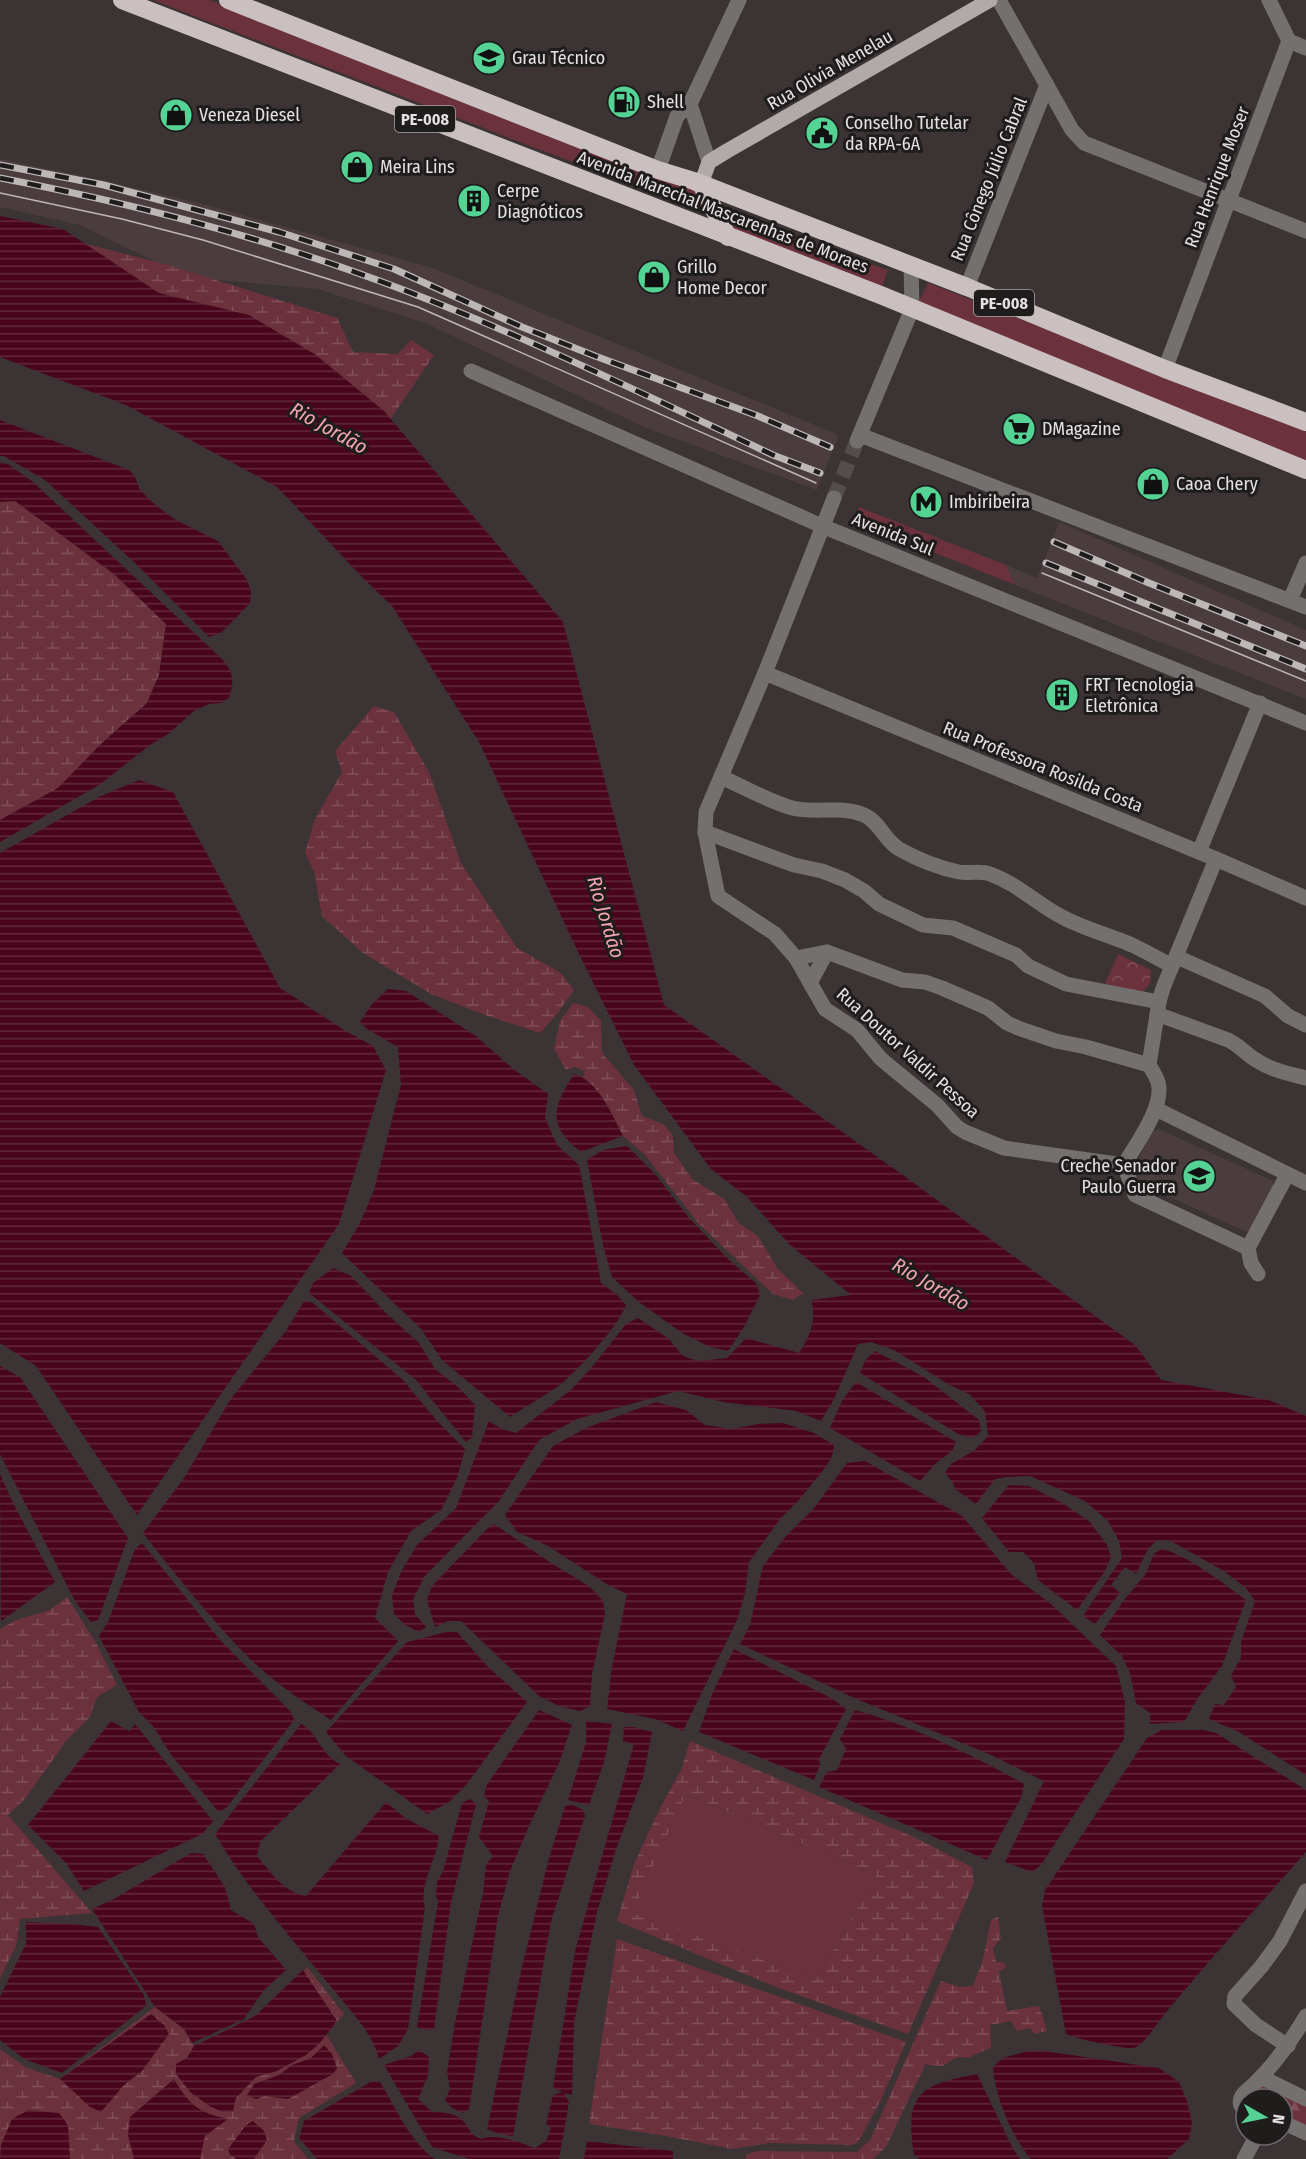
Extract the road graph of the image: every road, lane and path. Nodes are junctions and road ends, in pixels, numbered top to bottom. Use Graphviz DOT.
graph roads {
  1 [pos="122,0"];
  2 [pos="739,0"];
  3 [pos="990,0"];
  4 [pos="999,0"];
  5 [pos="1269,0"];
  6 [pos="237,2"];
  7 [pos="1289,41"];
  8 [pos="1306,48"];
  9 [pos="1047,86"];
  10 [pos="690,104"];
  11 [pos="710,162"];
  12 [pos="658,170"];
  13 [pos="702,184"];
  14 [pos="1230,199"];
  15 [pos="1306,231"];
  16 [pos="728,237"];
  17 [pos="911,266"];
  18 [pos="967,287"];
  19 [pos="912,309"];
  20 [pos="1165,369"];
  21 [pos="471,371"];
  22 [pos="1306,422"];
  23 [pos="1306,470"];
  24 [pos="834,498"];
  25 [pos="822,526"];
  26 [pos="1306,564"];
  27 [pos="1290,600"];
  28 [pos="1306,607"];
  29 [pos="765,673"];
  30 [pos="1260,703"];
  31 [pos="1306,723"];
  32 [pos="721,777"];
  33 [pos="705,832"];
  34 [pos="1198,852"];
  35 [pos="1216,859"];
  36 [pos="1306,898"];
  37 [pos="827,952"];
  38 [pos="795,958"];
  39 [pos="1175,961"];
  40 [pos="810,983"];
  41 [pos="1158,1008"];
  42 [pos="1306,1025"];
  43 [pos="1149,1065"];
  44 [pos="1306,1078"];
  45 [pos="1156,1109"];
  46 [pos="1124,1164"];
  47 [pos="1287,1175"];
  48 [pos="1306,1183"];
  49 [pos="1248,1248"];
  50 [pos="1258,1274"];
  51 [pos="1306,1891"];
  52 [pos="1304,2024"];
  53 [pos="1288,2046"];
  54 [pos="1261,2078"];
  55 [pos="1251,2087"];
  56 [pos="1306,2099"];
  1 -- 16 [label="highway, Avenida Marechal Mascarenhas de Moraes / PE-008"];
  2 -- 10 [label="street"];
  3 -- 11 [label="main road, Rua Olivia Menelau"];
  4 -- 9 [label="street"];
  5 -- 7 [label="street"];
  6 -- 12 [label="highway, Avenida Marechal Mascarenhas de Moraes / PE-008"];
  7 -- 8 [label="street"];
  7 -- 14 [label="street, Rua Henrique Moser"];
  9 -- 14 [label="street"];
  9 -- 18 [label="street, Rua Cônego Júlio Cabral"];
  10 -- 11 [label="street"];
  10 -- 12 [label="street"];
  11 -- 13 [label="main road"];
  12 -- 13 [label="highway, Avenida Marechal Mascarenhas de Moraes / PE-008"];
  13 -- 16 [label="highway"];
  13 -- 17 [label="highway, Avenida Marechal Mascarenhas de Moraes / PE-008"];
  14 -- 15 [label="street"];
  14 -- 20 [label="street, Rua Henrique Moser"];
  16 -- 19 [label="highway, Avenida Marechal Mascarenhas de Moraes / PE-008"];
  17 -- 18 [label="highway, Avenida Marechal Mascarenhas de Moraes / PE-008"];
  17 -- 19 [label="street"];
  18 -- 20 [label="highway, Avenida Marechal Mascarenhas de Moraes / PE-008"];
  19 -- 23 [label="highway, Avenida Marechal Mascarenhas de Moraes / PE-008"];
  19 -- 27 [label="street"];
  20 -- 22 [label="highway, Avenida Marechal Mascarenhas de Moraes / PE-008"];
  21 -- 25 [label="street, Avenida Sul"];
  24 -- 25 [label="street, Rua Doutor Valdir Pessoa"];
  25 -- 29 [label="street, Rua Doutor Valdir Pessoa"];
  25 -- 30 [label="street, Avenida Sul"];
  26 -- 27 [label="street"];
  27 -- 28 [label="street"];
  29 -- 32 [label="street, Rua Doutor Valdir Pessoa"];
  29 -- 34 [label="street, Rua Professora Rosilda Costa"];
  30 -- 31 [label="street, Avenida Sul"];
  30 -- 34 [label="street"];
  32 -- 33 [label="street, Rua Doutor Valdir Pessoa"];
  32 -- 39 [label="street"];
  33 -- 38 [label="street, Rua Doutor Valdir Pessoa"];
  33 -- 41 [label="street"];
  34 -- 35 [label="street, Rua Professora Rosilda Costa"];
  35 -- 36 [label="street, Rua Professora Rosilda Costa"];
  35 -- 39 [label="street"];
  37 -- 38 [label="street"];
  37 -- 40 [label="street, Rua Doutor Valdir Pessoa"];
  37 -- 43 [label="street"];
  38 -- 40 [label="street, Rua Doutor Valdir Pessoa"];
  39 -- 41 [label="street"];
  39 -- 42 [label="street"];
  40 -- 46 [label="street, Rua Doutor Valdir Pessoa"];
  41 -- 43 [label="street"];
  41 -- 44 [label="street"];
  43 -- 45 [label="street"];
  45 -- 46 [label="street"];
  45 -- 47 [label="street"];
  46 -- 49 [label="street"];
  47 -- 48 [label="street"];
  47 -- 49 [label="street"];
  49 -- 50 [label="street"];
  51 -- 53 [label="street"];
  52 -- 53 [label="street"];
  53 -- 54 [label="street"];
  54 -- 55 [label="street"];
  54 -- 56 [label="street"];
}
